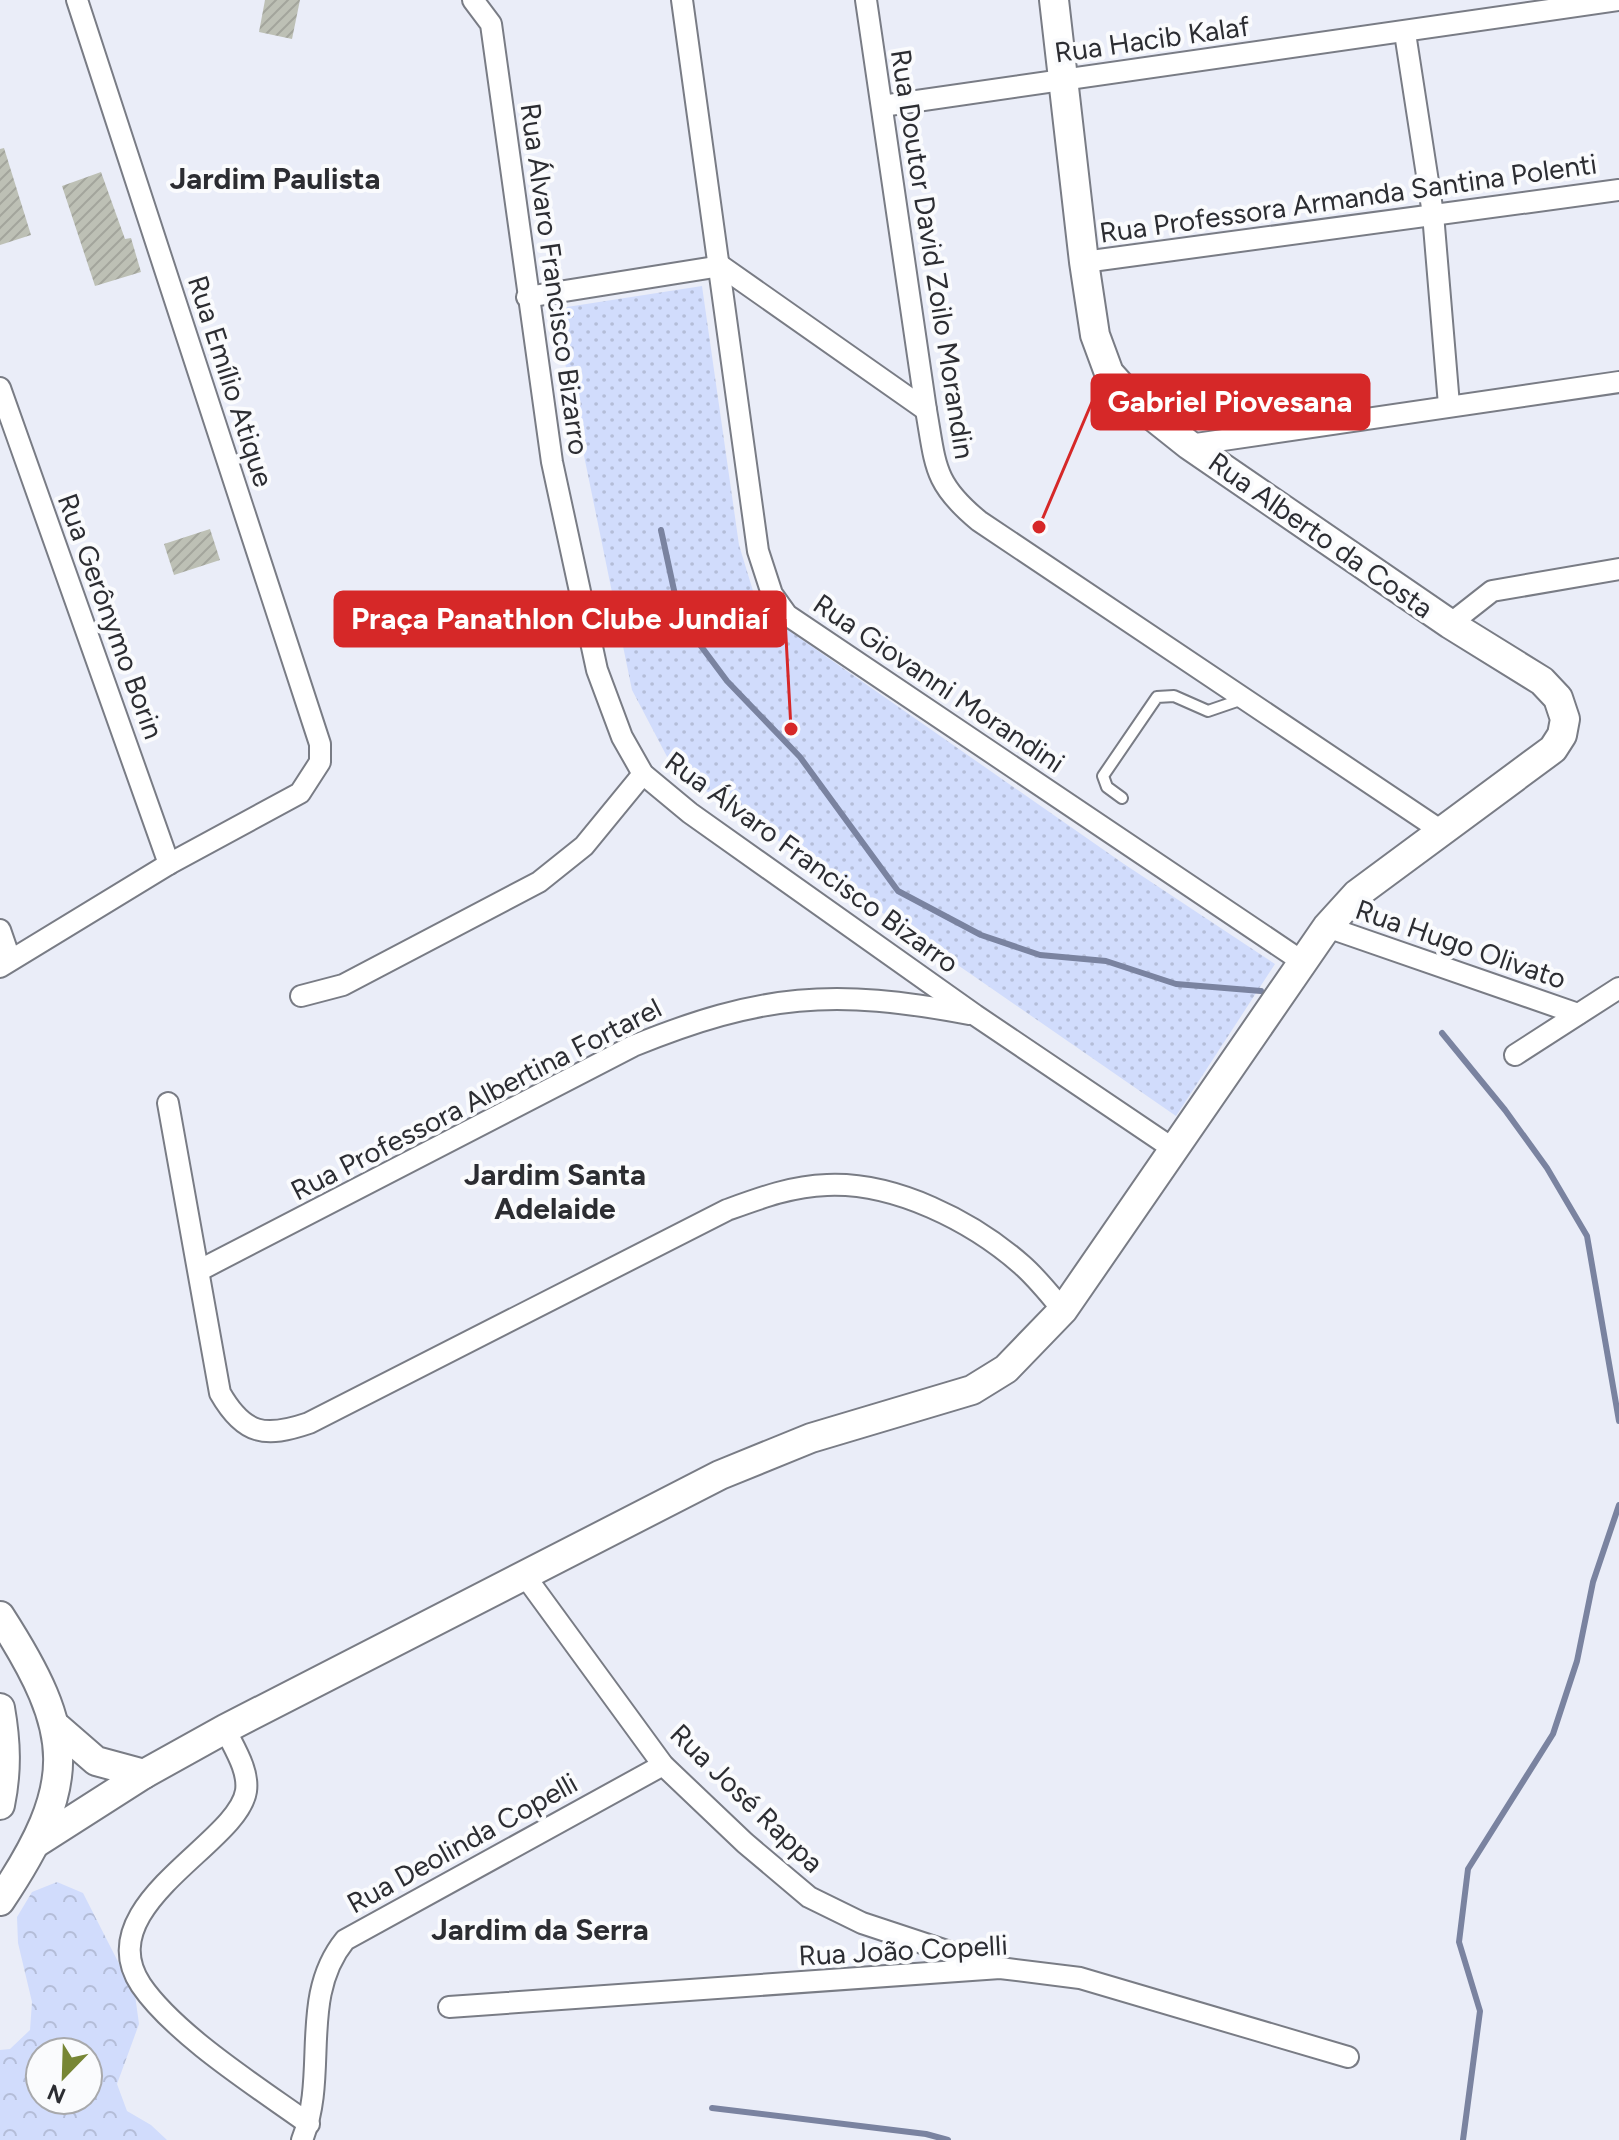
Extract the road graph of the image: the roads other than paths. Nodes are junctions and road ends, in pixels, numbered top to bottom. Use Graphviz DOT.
graph roads {
  1 [pos="77,0"];
  2 [pos="473,0"];
  3 [pos="682,0"];
  4 [pos="866,0"];
  5 [pos="1054,0"];
  6 [pos="1619,0"];
  7 [pos="1405,33"];
  8 [pos="1065,79"];
  9 [pos="882,106"];
  10 [pos="1619,190"];
  11 [pos="1433,214"];
  12 [pos="1084,262"];
  13 [pos="721,266"];
  14 [pos="527,297"];
  15 [pos="1619,382"];
  16 [pos="0,388"];
  17 [pos="1449,405"];
  18 [pos="926,410"];
  19 [pos="1189,445"];
  20 [pos="1619,569"];
  21 [pos="1450,624"];
  22 [pos="1245,699"];
  23 [pos="643,774"];
  24 [pos="1122,798"];
  25 [pos="1440,830"];
  26 [pos="169,864"];
  27 [pos="1327,927"];
  28 [pos="0,930"];
  29 [pos="1300,960"];
  30 [pos="5,963"];
  31 [pos="1619,988"];
  32 [pos="301,996"];
  33 [pos="1578,1014"];
  34 [pos="975,1015"];
  35 [pos="1515,1055"];
  36 [pos="168,1103"];
  37 [pos="1172,1148"];
  38 [pos="200,1270"];
  39 [pos="1063,1310"];
  40 [pos="525,1576"];
  41 [pos="0,1616"];
  42 [pos="0,1708"];
  43 [pos="58,1728"];
  44 [pos="225,1729"];
  45 [pos="663,1765"];
  46 [pos="144,1774"];
  47 [pos="0,1805"];
  48 [pos="36,1843"];
  49 [pos="0,1901"];
  50 [pos="1000,1968"];
  51 [pos="449,2007"];
  52 [pos="1348,2057"];
  53 [pos="306,2132"];
  1 -- 26 [label="street, Rua Emílio Atique"];
  2 -- 14 [label="street, Rua Álvaro Francisco Bizarro"];
  3 -- 13 [label="street, Rua Giovanni Morandini"];
  4 -- 9 [label="street, Rua Doutor David Zoilo Morandin"];
  5 -- 8 [label="street, Rua Alberto da Costa"];
  6 -- 7 [label="street, Rua Hacib Kalaf"];
  7 -- 8 [label="street, Rua Hacib Kalaf"];
  7 -- 11 [label="street"];
  8 -- 9 [label="street, Rua Hacib Kalaf"];
  8 -- 12 [label="street, Rua Alberto da Costa"];
  9 -- 18 [label="street, Rua Doutor David Zoilo Morandin"];
  10 -- 11 [label="street, Rua Professora Armanda Santina Polenti"];
  11 -- 12 [label="street, Rua Professora Armanda Santina Polenti"];
  11 -- 17 [label="street"];
  12 -- 19 [label="street, Rua Alberto da Costa"];
  13 -- 14 [label="street"];
  13 -- 18 [label="street"];
  13 -- 29 [label="street, Rua Giovanni Morandini"];
  14 -- 23 [label="street, Rua Álvaro Francisco Bizarro"];
  15 -- 17 [label="street"];
  16 -- 26 [label="street, Rua Gerônymo Borin"];
  17 -- 19 [label="street"];
  18 -- 22 [label="street, Rua Doutor David Zoilo Morandin"];
  19 -- 21 [label="street, Rua Alberto da Costa"];
  20 -- 21 [label="street"];
  21 -- 25 [label="street, Rua Alberto da Costa"];
  22 -- 24 [label="lane"];
  22 -- 25 [label="street, Rua Doutor David Zoilo Morandin"];
  23 -- 32 [label="street"];
  23 -- 34 [label="street, Rua Álvaro Francisco Bizarro"];
  25 -- 27 [label="street"];
  26 -- 30 [label="street"];
  27 -- 29 [label="street"];
  27 -- 33 [label="street, Rua Hugo Olivato"];
  28 -- 30 [label="street"];
  29 -- 37 [label="street"];
  31 -- 33 [label="street"];
  33 -- 35 [label="street"];
  34 -- 37 [label="street, Rua Álvaro Francisco Bizarro"];
  34 -- 38 [label="street, Rua Professora Albertina Fortarel"];
  36 -- 38 [label="street"];
  37 -- 39 [label="street"];
  38 -- 39 [label="street"];
  39 -- 40 [label="street"];
  40 -- 44 [label="street"];
  40 -- 45 [label="street, Rua José Rappa"];
  41 -- 43 [label="street"];
  42 -- 47 [label="street"];
  43 -- 46 [label="street"];
  43 -- 48 [label="street"];
  44 -- 46 [label="street"];
  44 -- 53 [label="street"];
  45 -- 50 [label="street, Rua José Rappa"];
  45 -- 53 [label="street, Rua Deolinda Copelli"];
  46 -- 48 [label="street"];
  48 -- 49 [label="street"];
  50 -- 51 [label="street, Rua João Copelli"];
  50 -- 52 [label="street, Rua João Copelli"];
}
